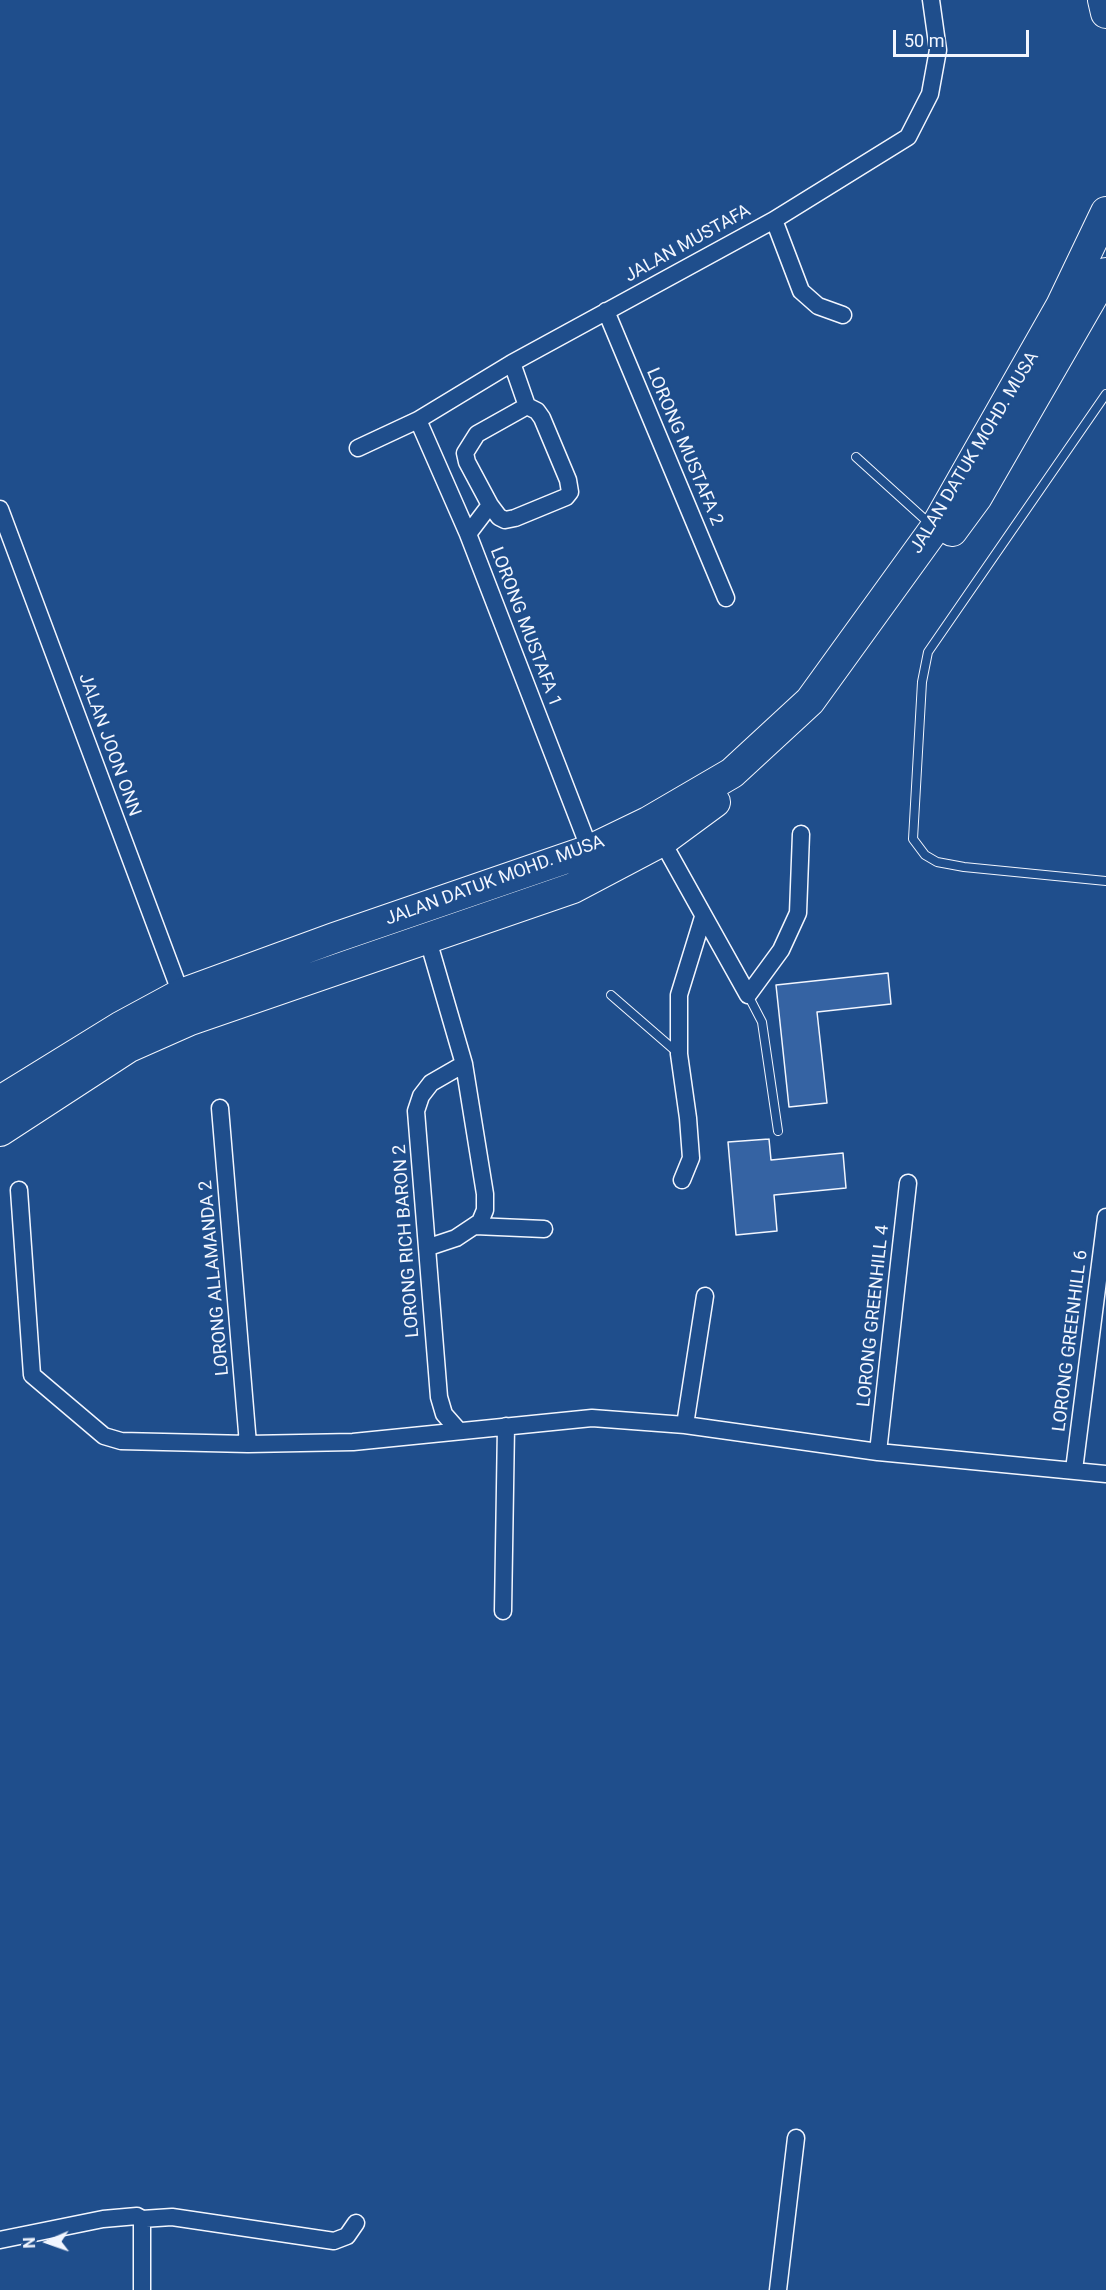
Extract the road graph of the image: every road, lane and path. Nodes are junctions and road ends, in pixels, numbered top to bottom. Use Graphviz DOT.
graph roads {
  1 [pos="931,0"];
  2 [pos="1103,0"];
  3 [pos="1106,13"];
  4 [pos="1106,212"];
  5 [pos="774,220"];
  6 [pos="1106,273"];
  7 [pos="606,311"];
  8 [pos="843,315"];
  9 [pos="512,363"];
  10 [pos="1106,394"];
  11 [pos="527,406"];
  12 [pos="418,420"];
  13 [pos="358,448"];
  14 [pos="856,457"];
  15 [pos="490,505"];
  16 [pos="0,509"];
  17 [pos="935,528"];
  18 [pos="468,534"];
  19 [pos="726,598"];
  20 [pos="801,834"];
  21 [pos="662,841"];
  22 [pos="590,850"];
  23 [pos="1106,881"];
  24 [pos="703,917"];
  25 [pos="394,919"];
  26 [pos="428,940"];
  27 [pos="181,994"];
  28 [pos="611,995"];
  29 [pos="748,995"];
  30 [pos="679,1054"];
  31 [pos="464,1064"];
  32 [pos="0,1101"];
  33 [pos="220,1108"];
  34 [pos="0,1131"];
  35 [pos="778,1131"];
  36 [pos="682,1180"];
  37 [pos="908,1184"];
  38 [pos="19,1190"];
  39 [pos="1106,1216"];
  40 [pos="475,1226"];
  41 [pos="544,1229"];
  42 [pos="429,1247"];
  43 [pos="705,1296"];
  44 [pos="686,1425"];
  45 [pos="506,1426"];
  46 [pos="459,1431"];
  47 [pos="248,1444"];
  48 [pos="878,1452"];
  49 [pos="1074,1470"];
  50 [pos="1106,1474"];
  51 [pos="503,1611"];
  52 [pos="796,2138"];
  53 [pos="142,2219"];
  54 [pos="356,2223"];
  55 [pos="0,2240"];
  56 [pos="142,2290"];
  57 [pos="778,2290"];
  1 -- 5 [label="street, JALAN MUSTAFA"];
  2 -- 3 [label="highway"];
  4 -- 17 [label="highway, JALAN DATUK MOHD. MUSA"];
  5 -- 7 [label="street, JALAN MUSTAFA"];
  5 -- 8 [label="street"];
  6 -- 21 [label="highway, JALAN DATUK MOHD. MUSA"];
  7 -- 9 [label="street, JALAN MUSTAFA"];
  7 -- 19 [label="street, LORONG MUSTAFA 2"];
  9 -- 11 [label="street"];
  9 -- 12 [label="street, JALAN MUSTAFA"];
  10 -- 23 [label="lane"];
  11 -- 15 [label="street"];
  11 -- 15 [label="street"];
  12 -- 13 [label="street, JALAN MUSTAFA"];
  12 -- 18 [label="street, LORONG MUSTAFA 1"];
  14 -- 17 [label="lane"];
  15 -- 18 [label="street"];
  16 -- 27 [label="street, JALAN JOON ONN"];
  17 -- 22 [label="highway, JALAN DATUK MOHD. MUSA"];
  18 -- 22 [label="street, LORONG MUSTAFA 1"];
  20 -- 29 [label="street"];
  21 -- 24 [label="street"];
  21 -- 26 [label="highway, JALAN DATUK MOHD. MUSA"];
  22 -- 25 [label="highway, JALAN DATUK MOHD. MUSA"];
  24 -- 29 [label="street"];
  24 -- 30 [label="street"];
  25 -- 26 [label="highway"];
  25 -- 27 [label="highway, JALAN DATUK MOHD. MUSA"];
  26 -- 31 [label="street"];
  26 -- 34 [label="highway, JALAN DATUK MOHD. MUSA"];
  27 -- 32 [label="highway, JALAN DATUK MOHD. MUSA"];
  28 -- 30 [label="lane"];
  29 -- 35 [label="lane"];
  30 -- 36 [label="street"];
  31 -- 40 [label="street"];
  31 -- 42 [label="street, LORONG RICH BARON 2"];
  33 -- 47 [label="street, LORONG ALLAMANDA 2"];
  37 -- 48 [label="street, LORONG GREENHILL 4"];
  38 -- 47 [label="street"];
  39 -- 49 [label="street, LORONG GREENHILL 6"];
  40 -- 41 [label="street"];
  40 -- 42 [label="street"];
  42 -- 46 [label="street, LORONG RICH BARON 2"];
  43 -- 44 [label="street"];
  44 -- 45 [label="street"];
  44 -- 48 [label="street"];
  45 -- 46 [label="street"];
  45 -- 51 [label="street"];
  46 -- 47 [label="street"];
  48 -- 49 [label="street"];
  49 -- 50 [label="street"];
  52 -- 57 [label="street"];
  53 -- 54 [label="street"];
  53 -- 55 [label="street"];
  53 -- 56 [label="street"];
}
